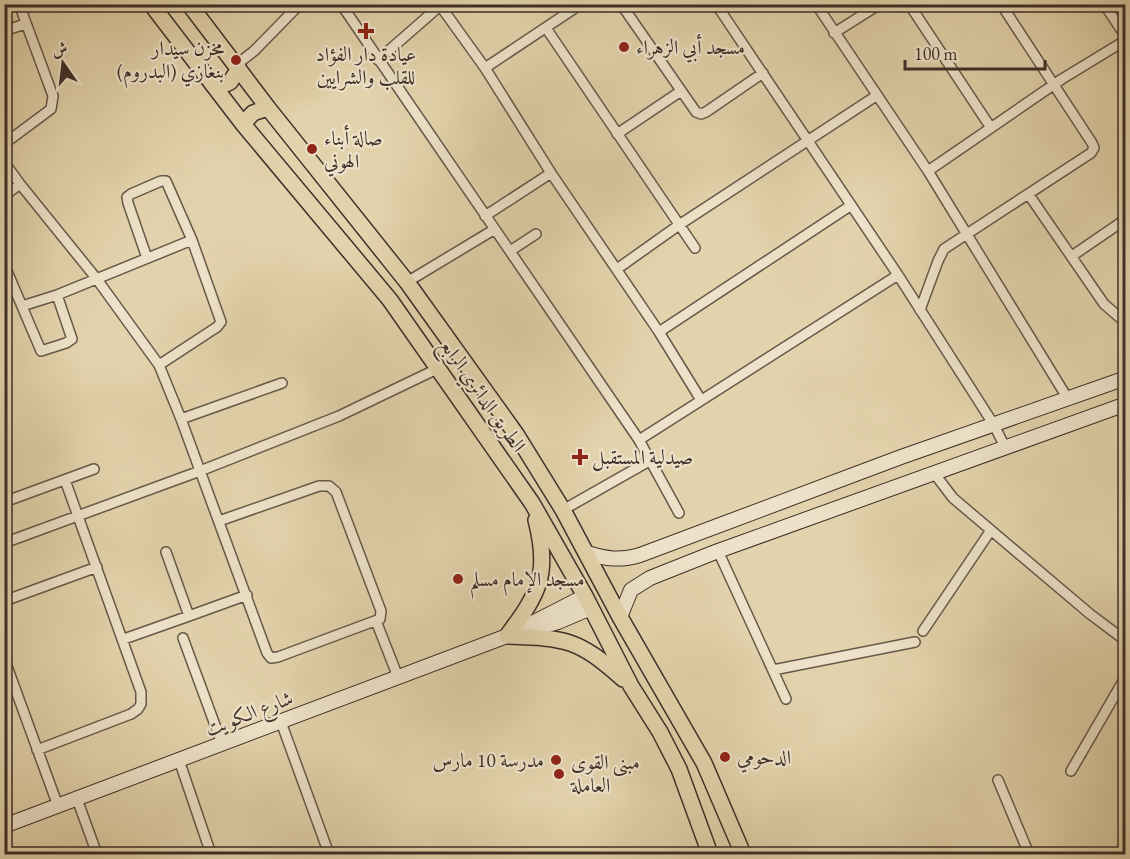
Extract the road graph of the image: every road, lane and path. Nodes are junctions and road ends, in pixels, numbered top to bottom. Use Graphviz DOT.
graph roads {
  1 [pos="19,4"];
  2 [pos="151,4"];
  3 [pos="189,4"];
  4 [pos="300,4"];
  5 [pos="341,4"];
  6 [pos="581,4"];
  7 [pos="621,4"];
  8 [pos="716,4"];
  9 [pos="816,4"];
  10 [pos="880,4"];
  11 [pos="909,4"];
  12 [pos="1001,4"];
  13 [pos="1104,4"];
  14 [pos="441,5"];
  15 [pos="25,24"];
  16 [pos="546,28"];
  17 [pos="4,31"];
  18 [pos="834,33"];
  19 [pos="1125,39"];
  20 [pos="378,60"];
  21 [pos="237,67"];
  22 [pos="485,68"];
  23 [pos="763,73"];
  24 [pos="1054,84"];
  25 [pos="216,88"];
  26 [pos="681,91"];
  27 [pos="876,96"];
  28 [pos="268,108"];
  29 [pos="243,124"];
  30 [pos="991,128"];
  31 [pos="617,134"];
  32 [pos="807,141"];
  33 [pos="4,144"];
  34 [pos="4,162"];
  35 [pos="928,171"];
  36 [pos="551,173"];
  37 [pos="20,184"];
  38 [pos="1029,195"];
  39 [pos="4,196"];
  40 [pos="850,206"];
  41 [pos="485,216"];
  42 [pos="1125,219"];
  43 [pos="679,225"];
  44 [pos="495,229"];
  45 [pos="536,234"];
  46 [pos="967,234"];
  47 [pos="192,240"];
  48 [pos="695,248"];
  49 [pos="510,251"];
  50 [pos="1072,256"];
  51 [pos="147,258"];
  52 [pos="4,264"];
  53 [pos="617,268"];
  54 [pos="898,275"];
  55 [pos="96,278"];
  56 [pos="407,282"];
  57 [pos="57,295"];
  58 [pos="22,306"];
  59 [pos="920,310"];
  60 [pos="1125,323"];
  61 [pos="659,332"];
  62 [pos="159,365"];
  63 [pos="439,368"];
  64 [pos="1125,378"];
  65 [pos="282,383"];
  66 [pos="1068,399"];
  67 [pos="701,400"];
  68 [pos="1125,404"];
  69 [pos="181,419"];
  70 [pos="994,425"];
  71 [pos="639,440"];
  72 [pos="1005,447"];
  73 [pos="651,460"];
  74 [pos="94,470"];
  75 [pos="200,471"];
  76 [pos="934,473"];
  77 [pos="65,480"];
  78 [pos="4,502"];
  79 [pos="532,502"];
  80 [pos="563,510"];
  81 [pos="680,513"];
  82 [pos="79,515"];
  83 [pos="219,521"];
  84 [pos="991,530"];
  85 [pos="4,543"];
  86 [pos="718,551"];
  87 [pos="166,552"];
  88 [pos="587,553"];
  89 [pos="97,567"];
  90 [pos="247,595"];
  91 [pos="4,601"];
  92 [pos="588,602"];
  93 [pos="189,616"];
  94 [pos="620,616"];
  95 [pos="376,621"];
  96 [pos="923,631"];
  97 [pos="507,636"];
  98 [pos="183,638"];
  99 [pos="124,639"];
  100 [pos="1125,641"];
  101 [pos="915,642"];
  102 [pos="4,658"];
  103 [pos="773,670"];
  104 [pos="1125,676"];
  105 [pos="398,677"];
  106 [pos="631,686"];
  107 [pos="786,699"];
  108 [pos="281,722"];
  109 [pos="222,744"];
  110 [pos="37,750"];
  111 [pos="179,760"];
  112 [pos="1071,771"];
  113 [pos="998,780"];
  114 [pos="77,799"];
  115 [pos="58,806"];
  116 [pos="4,826"];
  117 [pos="97,855"];
  118 [pos="212,855"];
  119 [pos="329,855"];
  120 [pos="710,855"];
  121 [pos="743,855"];
  122 [pos="1029,855"];
  1 -- 15 [label="street"];
  2 -- 25 [label="main road, الطريق الدائري الرابع"];
  3 -- 21 [label="main road, الطريق الدائري الرابع"];
  4 -- 21 [label="street"];
  5 -- 20 [label="street"];
  6 -- 16 [label="street"];
  7 -- 26 [label="street"];
  8 -- 23 [label="street"];
  9 -- 18 [label="street"];
  10 -- 18 [label="street"];
  11 -- 30 [label="street"];
  12 -- 24 [label="street"];
  13 -- 19 [label="street"];
  14 -- 20 [label="street"];
  14 -- 22 [label="street"];
  15 -- 17 [label="street"];
  15 -- 33 [label="street"];
  16 -- 22 [label="street"];
  16 -- 31 [label="street"];
  18 -- 27 [label="street"];
  19 -- 24 [label="street"];
  20 -- 41 [label="street"];
  21 -- 25 [label="main road"];
  21 -- 28 [label="main road, الطريق الدائري الرابع"];
  22 -- 36 [label="street"];
  23 -- 26 [label="street"];
  23 -- 32 [label="street"];
  24 -- 30 [label="street"];
  24 -- 38 [label="street"];
  25 -- 29 [label="main road, الطريق الدائري الرابع"];
  26 -- 31 [label="street"];
  27 -- 32 [label="street"];
  27 -- 35 [label="street"];
  28 -- 29 [label="main road"];
  28 -- 56 [label="main road, الطريق الدائري الرابع"];
  29 -- 63 [label="main road, الطريق الدائري الرابع"];
  30 -- 35 [label="street"];
  31 -- 43 [label="street"];
  32 -- 40 [label="street"];
  32 -- 43 [label="street"];
  34 -- 37 [label="street"];
  35 -- 46 [label="street"];
  36 -- 41 [label="street"];
  36 -- 53 [label="street"];
  37 -- 39 [label="street"];
  37 -- 55 [label="street"];
  38 -- 46 [label="street"];
  38 -- 50 [label="street"];
  40 -- 54 [label="street"];
  40 -- 61 [label="street"];
  41 -- 44 [label="street"];
  42 -- 50 [label="street"];
  43 -- 48 [label="street"];
  43 -- 53 [label="street"];
  44 -- 49 [label="street"];
  44 -- 56 [label="street"];
  45 -- 49 [label="street"];
  46 -- 59 [label="street"];
  46 -- 66 [label="street"];
  47 -- 51 [label="street"];
  47 -- 51 [label="street"];
  47 -- 62 [label="street"];
  49 -- 71 [label="street"];
  50 -- 60 [label="street"];
  51 -- 55 [label="street"];
  52 -- 58 [label="street"];
  53 -- 61 [label="street"];
  54 -- 59 [label="street"];
  54 -- 67 [label="street"];
  55 -- 57 [label="street"];
  55 -- 62 [label="street"];
  56 -- 80 [label="main road, الطريق الدائري الرابع"];
  57 -- 58 [label="street"];
  57 -- 58 [label="street"];
  59 -- 70 [label="street"];
  61 -- 67 [label="street"];
  62 -- 69 [label="street"];
  63 -- 75 [label="street"];
  63 -- 79 [label="main road, الطريق الدائري الرابع"];
  64 -- 66 [label="main road"];
  65 -- 69 [label="street"];
  66 -- 70 [label="main road"];
  67 -- 71 [label="street"];
  68 -- 72 [label="main road"];
  69 -- 75 [label="street"];
  70 -- 72 [label="street"];
  70 -- 88 [label="main road"];
  71 -- 73 [label="street"];
  72 -- 76 [label="main road"];
  73 -- 80 [label="street"];
  73 -- 81 [label="street"];
  74 -- 77 [label="street"];
  75 -- 82 [label="street"];
  75 -- 83 [label="street"];
  76 -- 84 [label="street"];
  76 -- 86 [label="main road"];
  77 -- 78 [label="street"];
  77 -- 82 [label="street"];
  79 -- 92 [label="main road, الطريق الدائري الرابع"];
  79 -- 97 [label="main road"];
  80 -- 88 [label="main road, الطريق الدائري الرابع"];
  82 -- 85 [label="street"];
  82 -- 89 [label="street"];
  83 -- 90 [label="street"];
  83 -- 95 [label="street"];
  84 -- 96 [label="street"];
  84 -- 100 [label="street"];
  86 -- 94 [label="main road"];
  86 -- 103 [label="street"];
  87 -- 93 [label="street"];
  88 -- 94 [label="main road, الطريق الدائري الرابع"];
  89 -- 91 [label="street"];
  89 -- 99 [label="street"];
  90 -- 93 [label="street"];
  90 -- 95 [label="street"];
  92 -- 97 [label="main road, شارع الكويت"];
  92 -- 106 [label="main road, الطريق الدائري الرابع"];
  93 -- 99 [label="street"];
  94 -- 121 [label="main road, الطريق الدائري الرابع"];
  95 -- 105 [label="street"];
  97 -- 105 [label="main road, شارع الكويت"];
  97 -- 106 [label="main road"];
  98 -- 109 [label="street"];
  99 -- 110 [label="street"];
  101 -- 103 [label="street"];
  102 -- 110 [label="street"];
  103 -- 107 [label="street"];
  104 -- 112 [label="street"];
  105 -- 108 [label="main road, شارع الكويت"];
  106 -- 120 [label="main road, الطريق الدائري الرابع"];
  108 -- 109 [label="main road, شارع الكويت"];
  108 -- 119 [label="street"];
  109 -- 111 [label="main road, شارع الكويت"];
  110 -- 115 [label="street"];
  111 -- 114 [label="main road, شارع الكويت"];
  111 -- 118 [label="street"];
  113 -- 122 [label="street"];
  114 -- 115 [label="main road, شارع الكويت"];
  114 -- 117 [label="street"];
  115 -- 116 [label="main road, شارع الكويت"];
}
